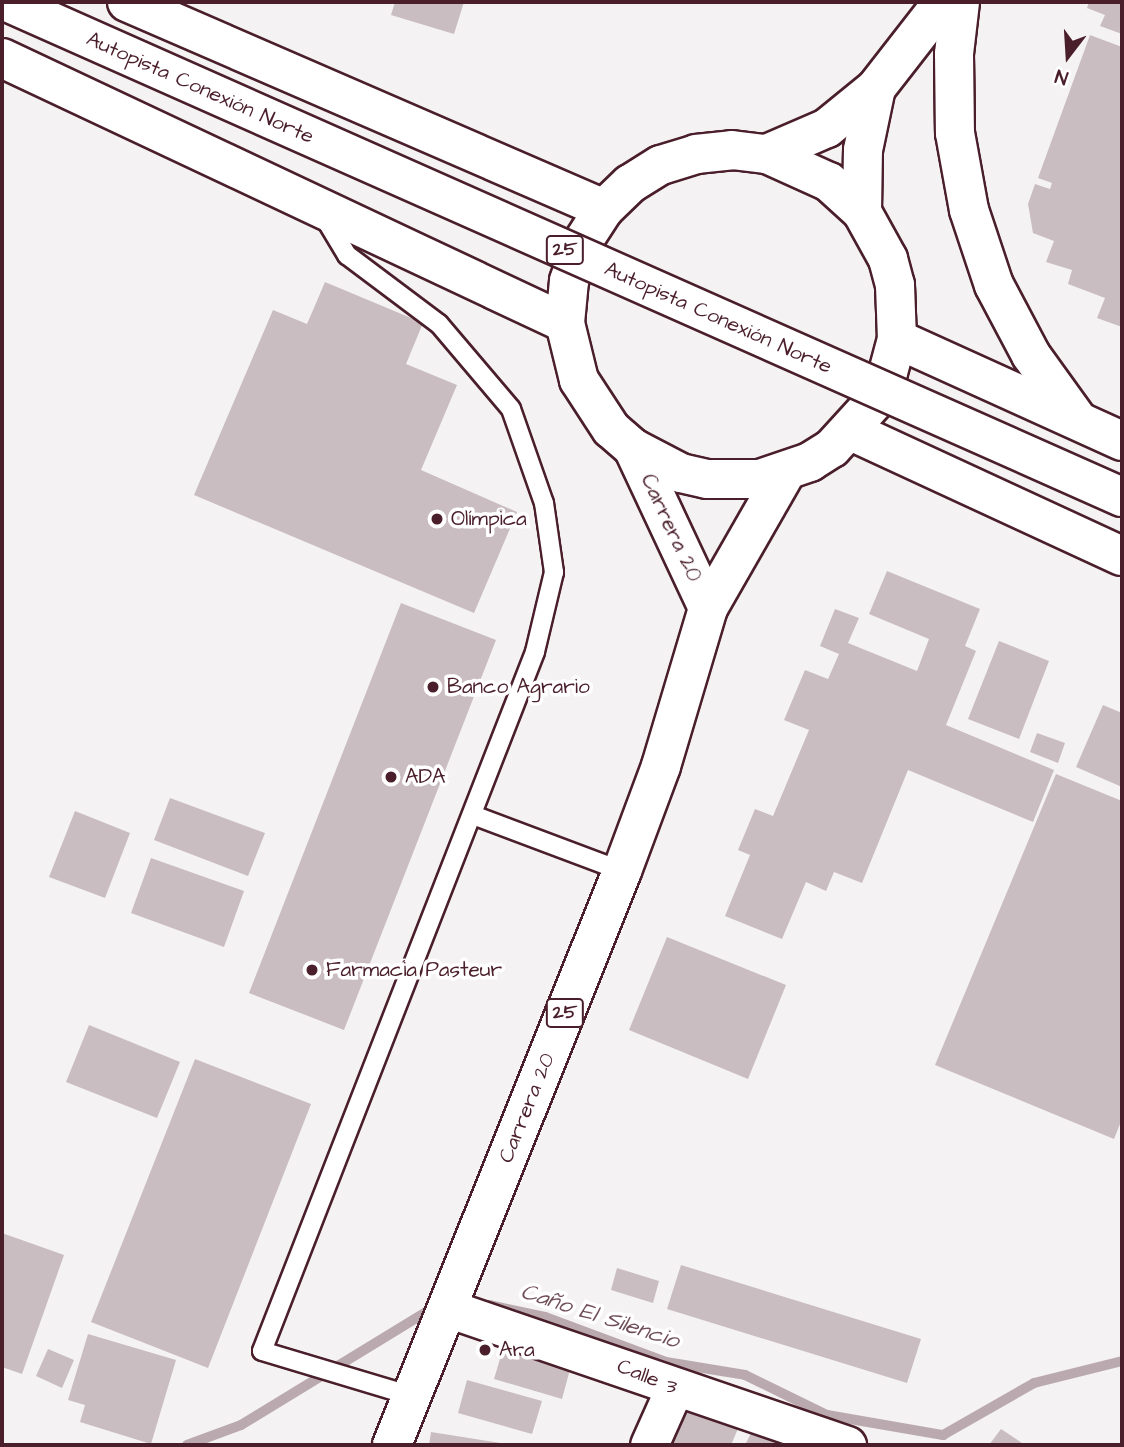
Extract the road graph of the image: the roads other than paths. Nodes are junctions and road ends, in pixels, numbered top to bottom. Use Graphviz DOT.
graph roads {
  1 [pos="7,2"];
  2 [pos="128,2"];
  3 [pos="943,2"];
  4 [pos="960,2"];
  5 [pos="2,58"];
  6 [pos="876,88"];
  7 [pos="767,154"];
  8 [pos="318,206"];
  9 [pos="604,209"];
  10 [pos="862,212"];
  11 [pos="565,323"];
  12 [pos="897,339"];
  13 [pos="1077,419"];
  14 [pos="851,431"];
  15 [pos="1122,441"];
  16 [pos="633,448"];
  17 [pos="786,472"];
  18 [pos="1122,497"];
  19 [pos="1122,556"];
  20 [pos="708,608"];
  21 [pos="473,815"];
  22 [pos="622,871"];
  23 [pos="447,1308"];
  24 [pos="671,1387"];
  25 [pos="403,1418"];
  26 [pos="833,1443"];
  27 [pos="649,1445"];
  1 -- 18 [label="main road, Autopista Conexión Norte / 25, bridge"];
  2 -- 9 [label="main road"];
  3 -- 6 [label="main road, 25"];
  4 -- 13 [label="main road"];
  5 -- 8 [label="main road"];
  6 -- 7 [label="main road, 25"];
  6 -- 10 [label="main road, 25"];
  7 -- 9 [label="main road, 25"];
  7 -- 10 [label="main road, 25"];
  8 -- 11 [label="main road"];
  8 -- 21 [label="lane"];
  9 -- 11 [label="main road, 25"];
  10 -- 12 [label="main road, 25"];
  11 -- 16 [label="main road, 25"];
  12 -- 13 [label="main road"];
  12 -- 14 [label="main road, 25"];
  13 -- 15 [label="main road"];
  14 -- 17 [label="main road, 25"];
  14 -- 19 [label="main road"];
  16 -- 17 [label="main road, 25"];
  16 -- 20 [label="main road, Carrera 20 / 25"];
  17 -- 20 [label="main road, Carrera 20 / 25"];
  20 -- 22 [label="main road, Carrera 20 / 25"];
  21 -- 22 [label="lane"];
  21 -- 25 [label="lane"];
  22 -- 23 [label="main road, Carrera 20 / 25"];
  23 -- 24 [label="street, Calle 3"];
  23 -- 25 [label="main road, Carrera 20 / 25"];
  24 -- 26 [label="street, Calle 3"];
  24 -- 27 [label="street"];
}
